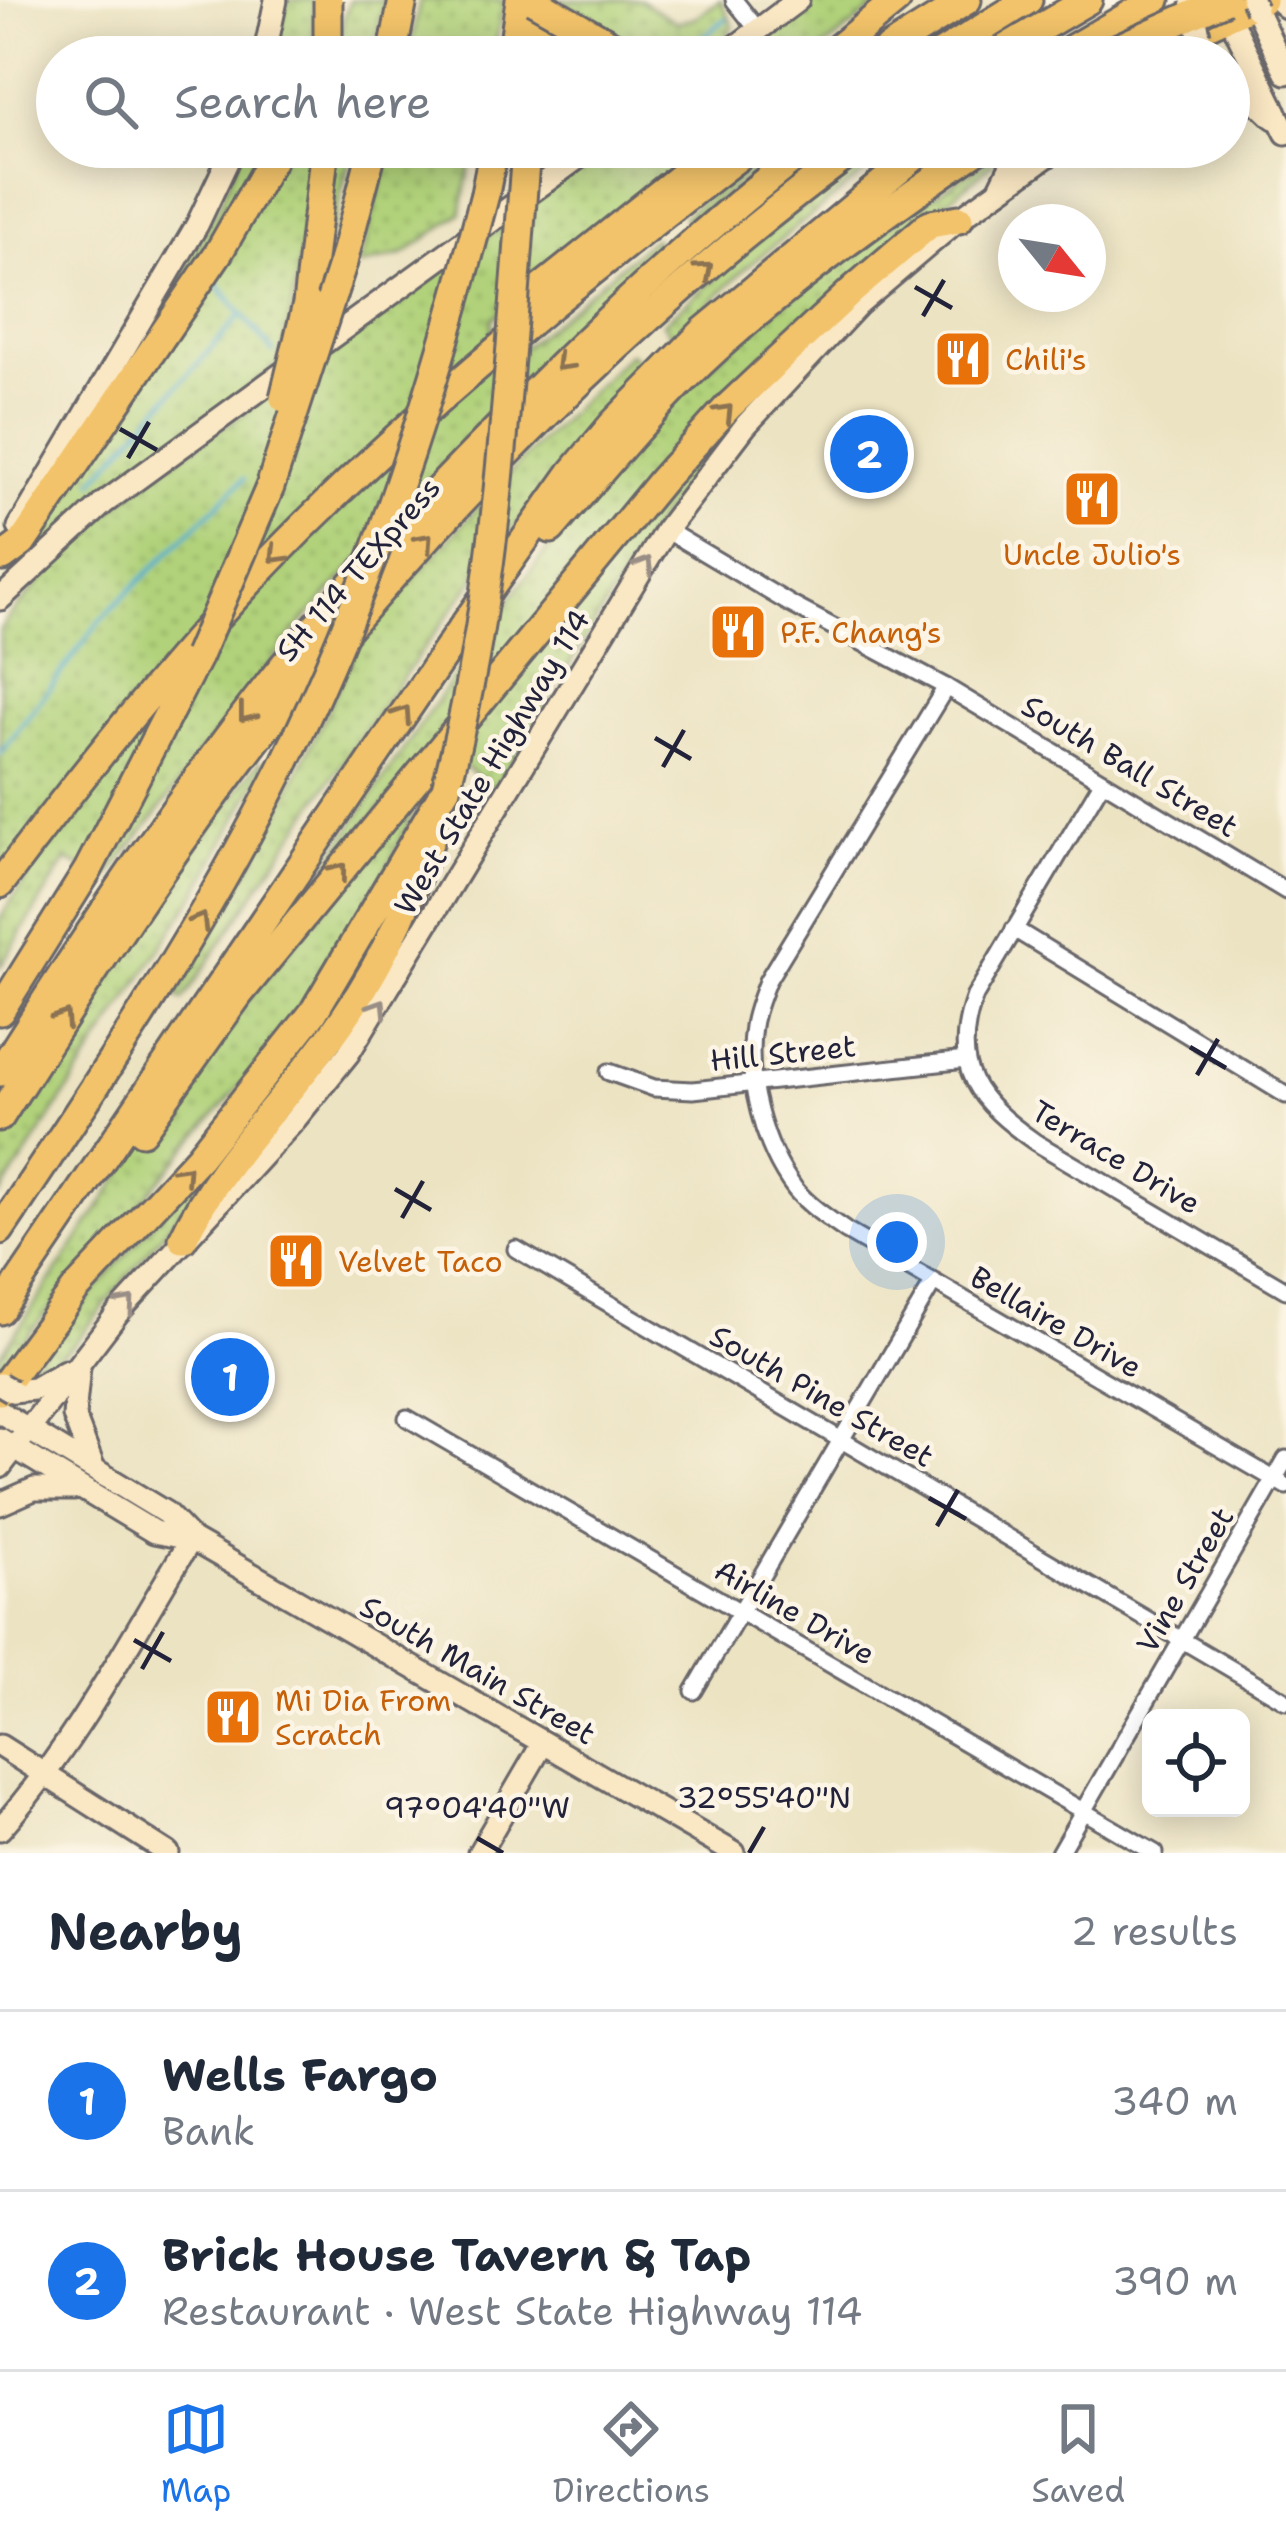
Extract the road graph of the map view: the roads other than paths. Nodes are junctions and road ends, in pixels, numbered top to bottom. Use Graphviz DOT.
graph roads {
  1 [pos="276,0"];
  2 [pos="328,0"];
  3 [pos="341,0"];
  4 [pos="403,0"];
  5 [pos="520,0"];
  6 [pos="536,0"];
  7 [pos="734,0"];
  8 [pos="798,0"];
  9 [pos="897,0"];
  10 [pos="967,0"];
  11 [pos="1028,0"];
  12 [pos="1088,0"];
  13 [pos="1156,0"];
  14 [pos="1192,0"];
  15 [pos="1278,0"];
  16 [pos="1257,3"];
  17 [pos="1226,7"];
  18 [pos="1286,7"];
  19 [pos="758,30"];
  20 [pos="268,36"];
  21 [pos="325,36"];
  22 [pos="330,36"];
  23 [pos="396,36"];
  24 [pos="515,36"];
  25 [pos="535,36"];
  26 [pos="597,36"];
  27 [pos="750,36"];
  28 [pos="853,36"];
  29 [pos="910,36"];
  30 [pos="971,36"];
  31 [pos="1027,36"];
  32 [pos="1094,36"];
  33 [pos="1152,36"];
  34 [pos="1184,36"];
  35 [pos="1198,36"];
  36 [pos="1279,39"];
  37 [pos="1250,50"];
  38 [pos="1286,73"];
  39 [pos="1250,75"];
  40 [pos="1250,100"];
  41 [pos="1284,129"];
  42 [pos="224,168"];
  43 [pos="267,168"];
  44 [pos="323,168"];
  45 [pos="368,168"];
  46 [pos="490,168"];
  47 [pos="525,168"];
  48 [pos="564,168"];
  49 [pos="692,168"];
  50 [pos="725,168"];
  51 [pos="783,168"];
  52 [pos="831,168"];
  53 [pos="900,168"];
  54 [pos="952,168"];
  55 [pos="1010,168"];
  56 [pos="1030,168"];
  57 [pos="1000,189"];
  58 [pos="958,219"];
  59 [pos="519,335"];
  60 [pos="666,530"];
  61 [pos="1,559"];
  62 [pos="510,561"];
  63 [pos="0,599"];
  64 [pos="198,656"];
  65 [pos="946,687"];
  66 [pos="1102,782"];
  67 [pos="446,788"];
  68 [pos="0,884"];
  69 [pos="1286,891"];
  70 [pos="1014,929"];
  71 [pos="0,1010"];
  72 [pos="966,1060"];
  73 [pos="0,1072"];
  74 [pos="609,1072"];
  75 [pos="754,1084"];
  76 [pos="1286,1095"];
  77 [pos="0,1117"];
  78 [pos="0,1230"];
  79 [pos="184,1239"];
  80 [pos="516,1250"];
  81 [pos="35,1256"];
  82 [pos="933,1282"];
  83 [pos="1286,1290"];
  84 [pos="0,1310"];
  85 [pos="80,1361"];
  86 [pos="4,1388"];
  87 [pos="0,1412"];
  88 [pos="407,1418"];
  89 [pos="28,1428"];
  90 [pos="842,1438"];
  91 [pos="7,1443"];
  92 [pos="1286,1459"];
  93 [pos="0,1467"];
  94 [pos="94,1470"];
  95 [pos="1280,1483"];
  96 [pos="81,1490"];
  97 [pos="0,1504"];
  98 [pos="191,1539"];
  99 [pos="740,1612"];
  100 [pos="1183,1637"];
  101 [pos="694,1691"];
  102 [pos="1286,1701"];
  103 [pos="543,1743"];
  104 [pos="0,1745"];
  105 [pos="46,1777"];
  106 [pos="1083,1811"];
  107 [pos="0,1829"];
  108 [pos="168,1853"];
  109 [pos="479,1853"];
  110 [pos="734,1853"];
  111 [pos="1059,1853"];
  112 [pos="1155,1853"];
  1 -- 20 [label="main road"];
  2 -- 21 [label="highway, bridge"];
  3 -- 22 [label="highway"];
  4 -- 23 [label="highway"];
  5 -- 24 [label="highway"];
  6 -- 25 [label="highway"];
  6 -- 26 [label="highway, bridge"];
  7 -- 19 [label="street"];
  8 -- 19 [label="main road"];
  9 -- 28 [label="highway"];
  10 -- 29 [label="highway"];
  11 -- 30 [label="highway"];
  12 -- 31 [label="highway"];
  13 -- 32 [label="highway"];
  14 -- 35 [label="main road, bridge"];
  15 -- 18 [label="main road"];
  16 -- 34 [label="highway"];
  16 -- 36 [label="main road"];
  17 -- 33 [label="highway, bridge"];
  19 -- 27 [label="main road"];
  36 -- 37 [label="main road"];
  36 -- 38 [label="main road"];
  39 -- 41 [label="main road"];
  40 -- 41 [label="main road"];
  42 -- 61 [label="main road"];
  43 -- 61 [label="highway"];
  44 -- 64 [label="highway, bridge"];
  45 -- 64 [label="highway, bridge"];
  78 -- 46 [label="highway, one-way, bridge"];
  47 -- 67 [label="highway, bridge"];
  48 -- 63 [label="main road"];
  49 -- 59 [label="highway"];
  50 -- 59 [label="highway"];
  51 -- 73 [label="highway, SH 114 TEXpress, one-way"];
  77 -- 52 [label="highway, SH 114 TEXpress, one-way"];
  53 -- 62 [label="highway"];
  54 -- 62 [label="highway"];
  55 -- 57 [label="main road"];
  56 -- 57 [label="main road, West State Highway 114"];
  57 -- 58 [label="main road, West State Highway 114"];
  58 -- 60 [label="main road, West State Highway 114"];
  81 -- 58 [label="highway, one-way"];
  59 -- 68 [label="highway, one-way"];
  60 -- 65 [label="street, South Ball Street"];
  79 -- 60 [label="main road, West State Highway 114, one-way"];
  81 -- 62 [label="highway, one-way"];
  64 -- 71 [label="highway"];
  65 -- 66 [label="street, South Ball Street"];
  65 -- 75 [label="street, Bellaire Drive"];
  66 -- 69 [label="street, South Ball Street"];
  66 -- 70 [label="street"];
  67 -- 79 [label="highway"];
  86 -- 67 [label="highway, one-way"];
  70 -- 72 [label="street"];
  70 -- 76 [label="street"];
  72 -- 75 [label="street, Hill Street"];
  72 -- 83 [label="street, Terrace Drive"];
  74 -- 75 [label="street, Hill Street"];
  75 -- 82 [label="street, Bellaire Drive"];
  85 -- 79 [label="main road, West State Highway 114, one-way"];
  80 -- 90 [label="street, South Pine Street"];
  81 -- 84 [label="highway"];
  82 -- 90 [label="street"];
  82 -- 95 [label="street, Bellaire Drive"];
  85 -- 86 [label="main road"];
  85 -- 89 [label="main road, West State Highway 114"];
  85 -- 94 [label="main road"];
  87 -- 89 [label="main road, South Main Street"];
  88 -- 99 [label="street, Airline Drive"];
  89 -- 91 [label="main road, West State Highway 114"];
  89 -- 94 [label="main road, South Main Street"];
  90 -- 99 [label="street"];
  90 -- 100 [label="street, South Pine Street"];
  91 -- 93 [label="main road, West State Highway 114"];
  91 -- 96 [label="main road, South Main Street"];
  92 -- 95 [label="street, Vine Street"];
  94 -- 98 [label="main road, South Main Street"];
  95 -- 100 [label="street, Vine Street"];
  96 -- 97 [label="main road"];
  96 -- 98 [label="main road, South Main Street"];
  98 -- 103 [label="main road, South Main Street"];
  98 -- 105 [label="main road"];
  99 -- 101 [label="street"];
  99 -- 106 [label="street, Airline Drive"];
  100 -- 102 [label="street, South Pine Street"];
  100 -- 106 [label="street, Vine Street"];
  103 -- 109 [label="main road"];
  103 -- 110 [label="main road, South Main Street"];
  104 -- 105 [label="main road"];
  105 -- 107 [label="main road"];
  105 -- 108 [label="main road"];
  106 -- 111 [label="street, Vine Street"];
  106 -- 112 [label="street, Airline Drive"];
}
